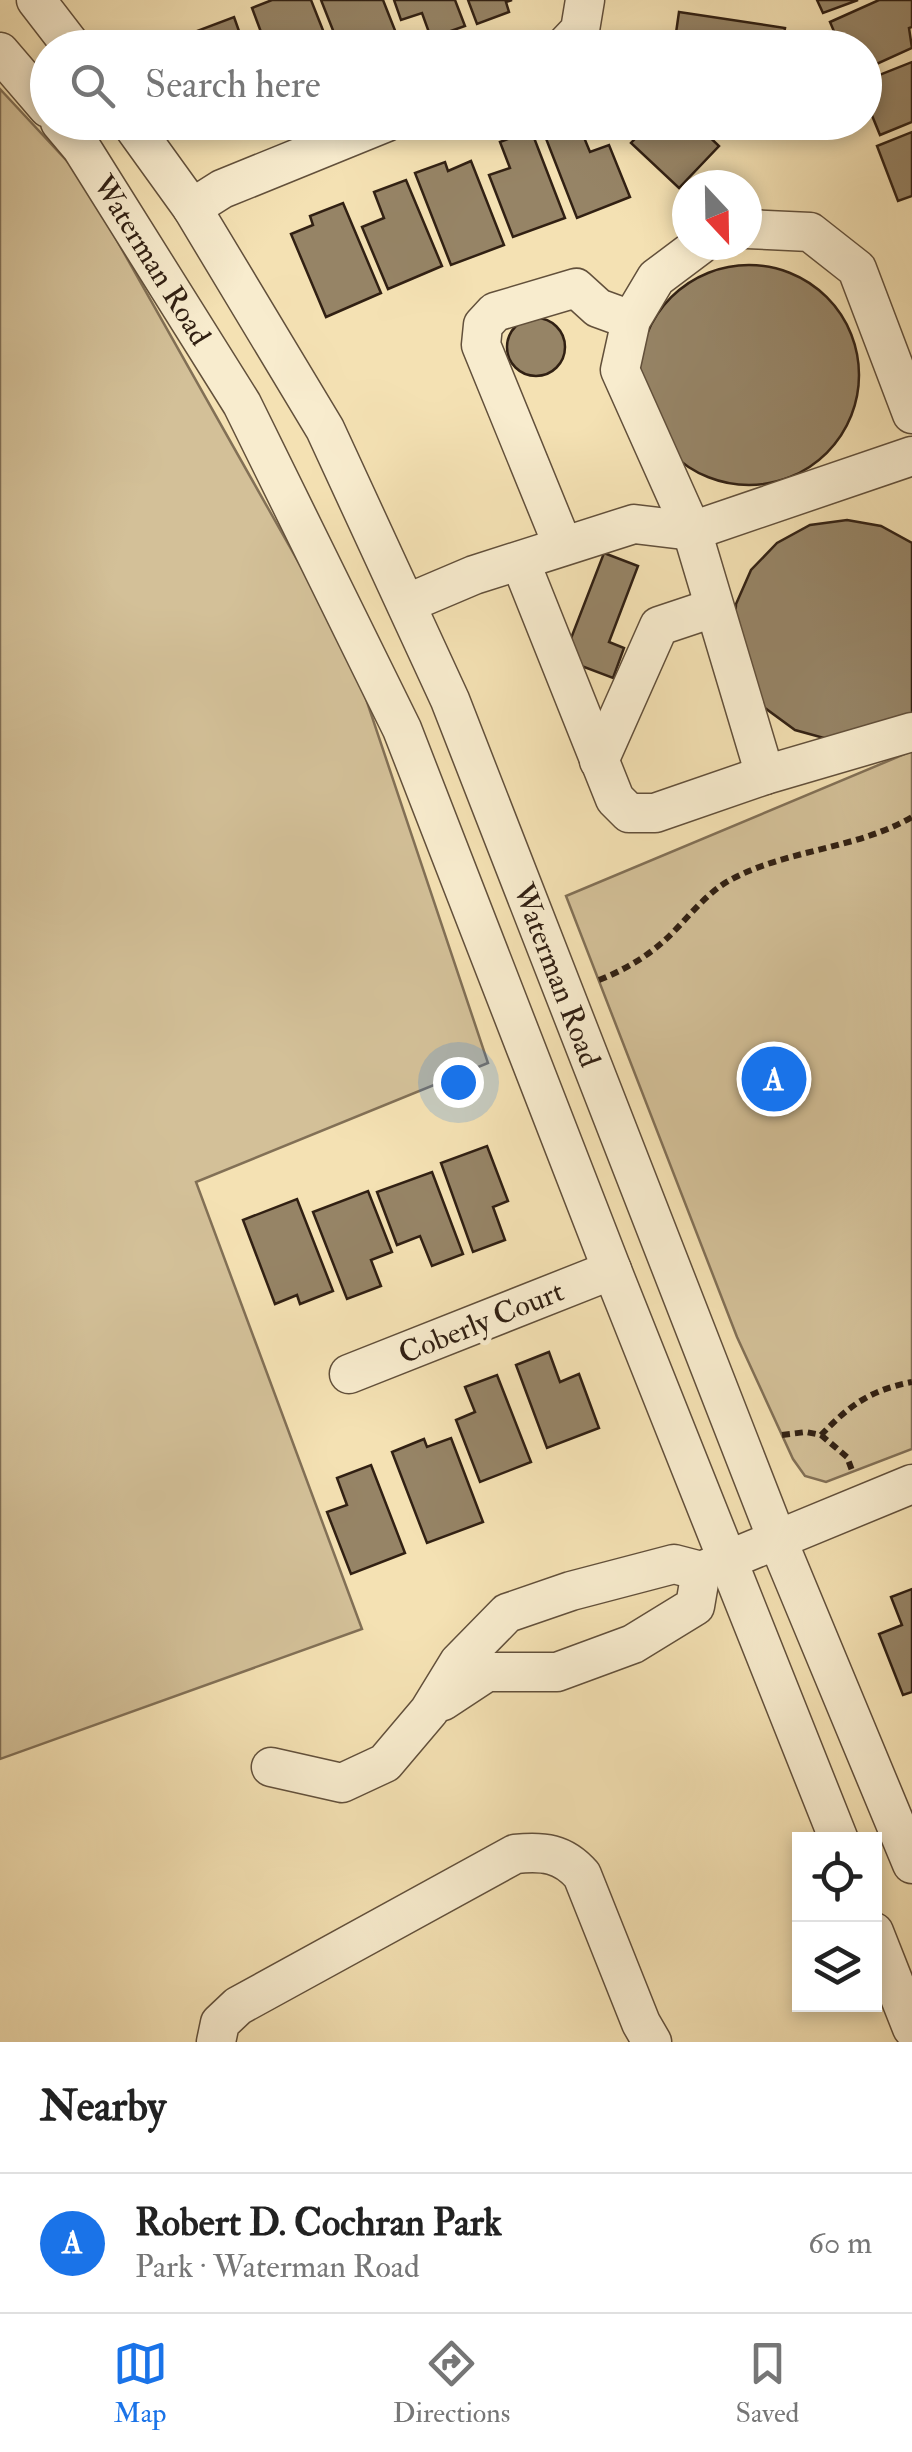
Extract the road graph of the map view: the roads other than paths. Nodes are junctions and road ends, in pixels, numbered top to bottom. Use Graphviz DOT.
graph roads {
  1 [pos="36,0"];
  2 [pos="585,0"];
  3 [pos="60,30"];
  4 [pos="580,30"];
  5 [pos="0,52"];
  6 [pos="30,87"];
  7 [pos="75,140"];
  8 [pos="143,140"];
  9 [pos="343,140"];
  10 [pos="192,208"];
  11 [pos="762,230"];
  12 [pos="680,260"];
  13 [pos="631,320"];
  14 [pos="912,414"];
  15 [pos="912,456"];
  16 [pos="692,531"];
  17 [pos="563,546"];
  18 [pos="520,560"];
  19 [pos="408,604"];
  20 [pos="713,608"];
  21 [pos="912,732"];
  22 [pos="600,760"];
  23 [pos="765,775"];
  24 [pos="612,1270"];
  25 [pos="349,1374"];
  26 [pos="912,1484"];
  27 [pos="777,1539"];
  28 [pos="714,1564"];
  29 [pos="429,1710"];
  30 [pos="271,1767"];
  31 [pos="834,1832"];
  32 [pos="912,1864"];
  33 [pos="882,1952"];
  34 [pos="912,2028"];
  35 [pos="216,2042"];
  36 [pos="652,2042"];
  1 -- 3 [label="street"];
  2 -- 4 [label="street"];
  5 -- 6 [label="street"];
  7 -- 24 [label="street, Waterman Road"];
  8 -- 10 [label="street, Waterman Road"];
  9 -- 10 [label="street"];
  10 -- 19 [label="street, Waterman Road"];
  11 -- 14 [label="street"];
  12 -- 13 [label="street"];
  13 -- 16 [label="street"];
  13 -- 17 [label="street"];
  15 -- 16 [label="street"];
  16 -- 17 [label="street"];
  16 -- 20 [label="street"];
  17 -- 18 [label="street"];
  18 -- 19 [label="street"];
  18 -- 22 [label="street"];
  19 -- 27 [label="street, Waterman Road"];
  20 -- 22 [label="street"];
  20 -- 23 [label="street"];
  21 -- 23 [label="street"];
  22 -- 23 [label="street"];
  24 -- 25 [label="street, Coberly Court"];
  24 -- 28 [label="street, Waterman Road"];
  26 -- 27 [label="street"];
  27 -- 28 [label="street"];
  27 -- 32 [label="street, Waterman Road"];
  28 -- 29 [label="street"];
  28 -- 29 [label="street"];
  28 -- 31 [label="street, Waterman Road"];
  29 -- 30 [label="street"];
  33 -- 34 [label="street"];
  35 -- 36 [label="street"];
}
